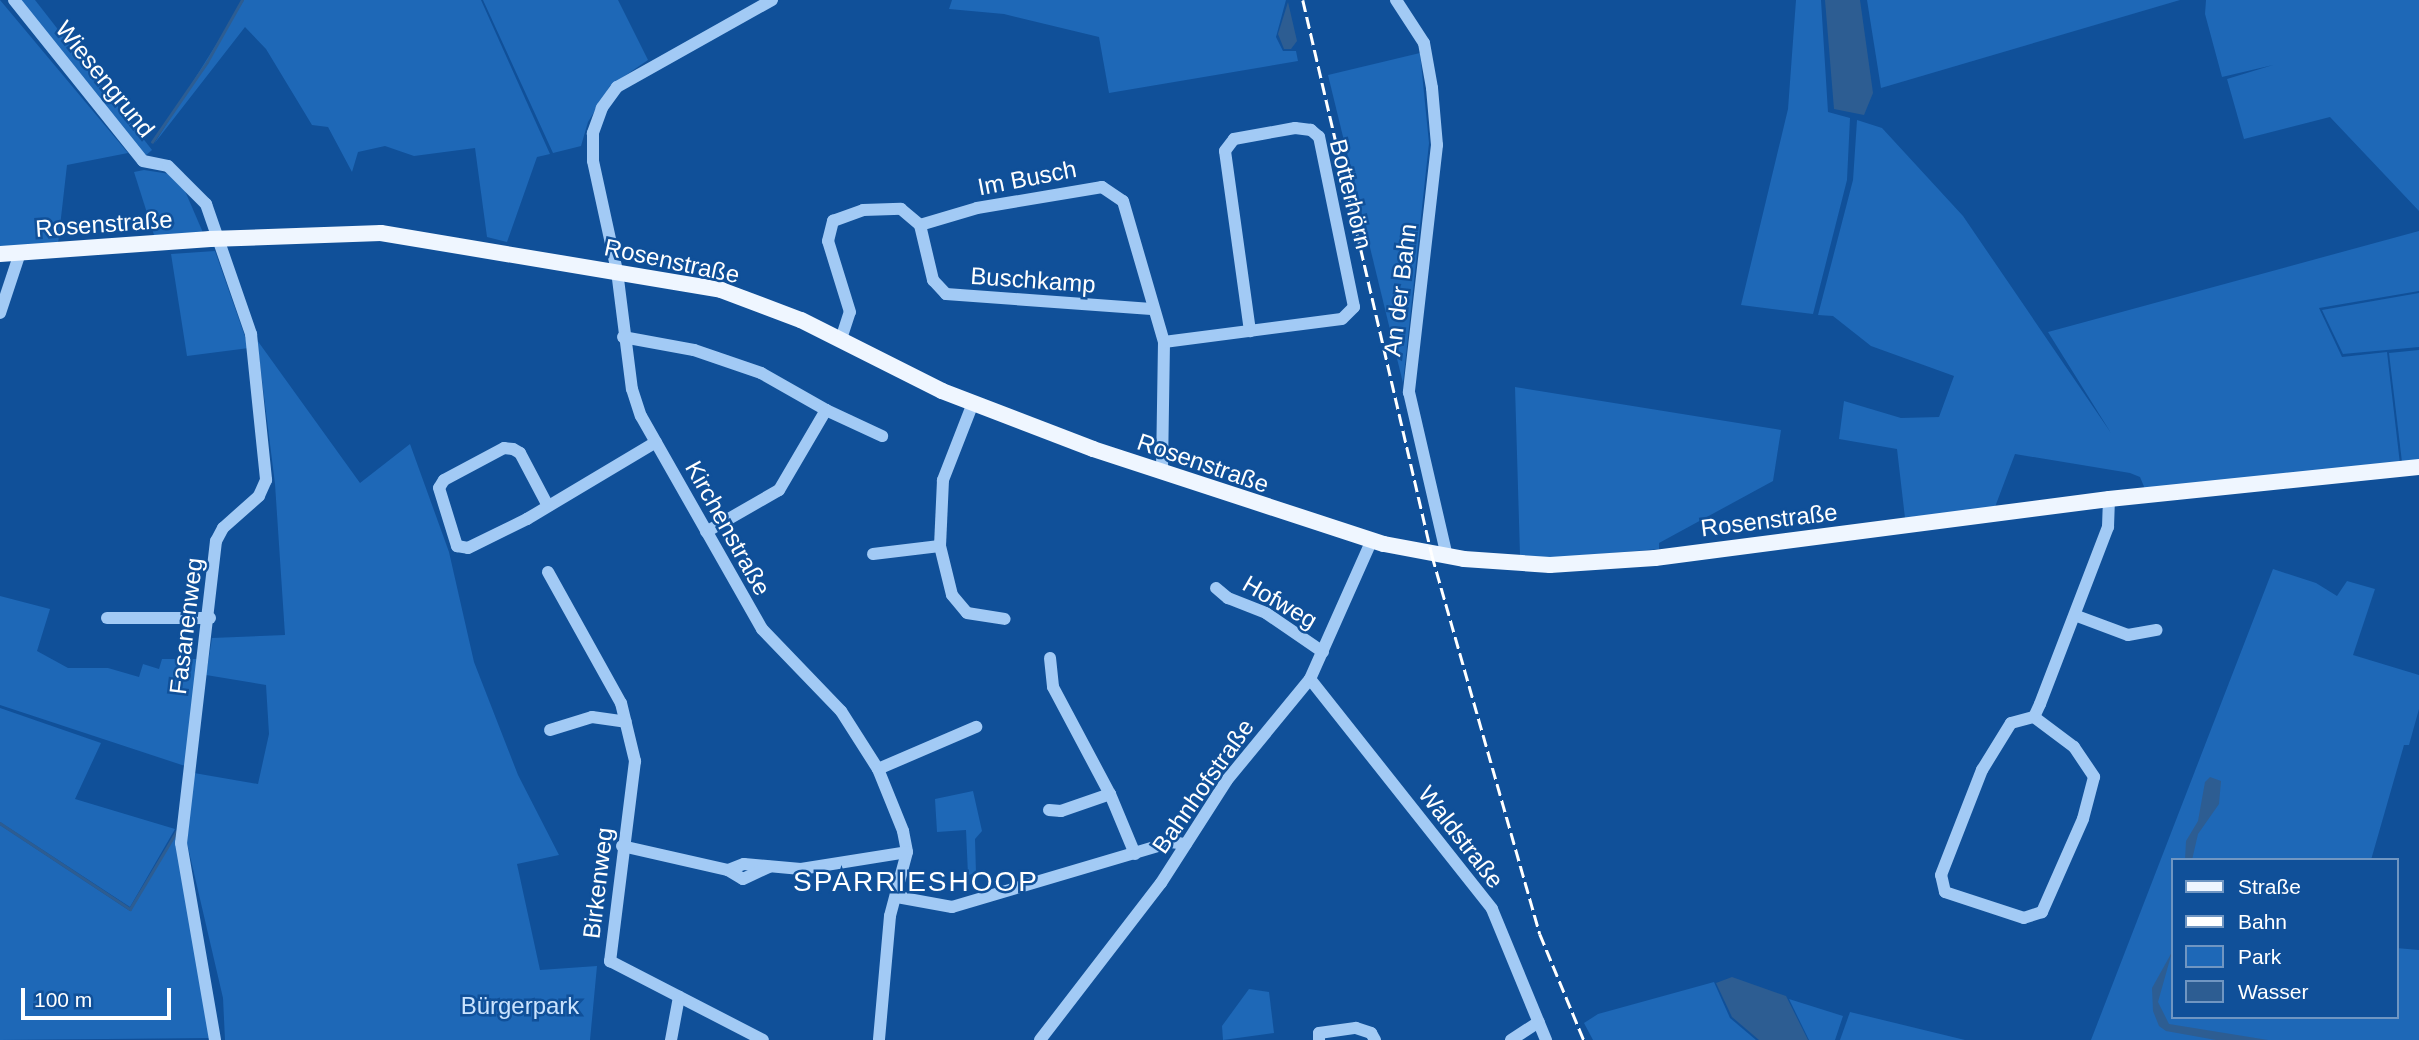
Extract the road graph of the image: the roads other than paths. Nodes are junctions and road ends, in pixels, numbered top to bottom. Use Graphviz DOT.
graph roads {
  1 [pos="14,0"];
  2 [pos="772,0"];
  3 [pos="1396,0"];
  4 [pos="920,225"];
  5 [pos="215,239"];
  6 [pos="20,253"];
  7 [pos="0,254"];
  8 [pos="617,271"];
  9 [pos="1151,309"];
  10 [pos="0,313"];
  11 [pos="1250,331"];
  12 [pos="623,337"];
  13 [pos="841,340"];
  14 [pos="1164,342"];
  15 [pos="974,403"];
  16 [pos="826,410"];
  17 [pos="881,436"];
  18 [pos="656,442"];
  19 [pos="2419,467"];
  20 [pos="1162,473"];
  21 [pos="2109,499"];
  22 [pos="548,506"];
  23 [pos="706,532"];
  24 [pos="1373,540"];
  25 [pos="940,546"];
  26 [pos="873,554"];
  27 [pos="1447,557"];
  28 [pos="548,572"];
  29 [pos="1216,588"];
  30 [pos="2077,616"];
  31 [pos="107,618"];
  32 [pos="211,618"];
  33 [pos="1005,619"];
  34 [pos="2157,630"];
  35 [pos="1323,652"];
  36 [pos="1050,658"];
  37 [pos="1310,679"];
  38 [pos="2034,718"];
  39 [pos="626,722"];
  40 [pos="976,727"];
  41 [pos="550,730"];
  42 [pos="878,769"];
  43 [pos="1110,794"];
  44 [pos="1049,810"];
  45 [pos="1186,844"];
  46 [pos="622,845"];
  47 [pos="906,852"];
  48 [pos="1135,854"];
  49 [pos="897,897"];
  50 [pos="679,997"];
  51 [pos="1539,1022"];
  52 [pos="215,1040"];
  53 [pos="671,1040"];
  54 [pos="763,1040"];
  55 [pos="879,1040"];
  56 [pos="1040,1040"];
  57 [pos="1319,1040"];
  58 [pos="1376,1040"];
  59 [pos="1511,1040"];
  60 [pos="1546,1040"];
  1 -- 5 [label="street, Wiesengrund"];
  2 -- 8 [label="street, Kirchenstraße"];
  3 -- 27 [label="street, An der Bahn"];
  4 -- 9 [label="street, Buschkamp"];
  4 -- 9 [label="street, Im Busch"];
  4 -- 13 [label="street"];
  5 -- 6 [label="main road, Rosenstraße"];
  5 -- 8 [label="main road, Rosenstraße"];
  5 -- 32 [label="street, Fasanenweg"];
  6 -- 7 [label="main road, Rosenstraße"];
  6 -- 10 [label="street"];
  8 -- 12 [label="street, Kirchenstraße"];
  8 -- 13 [label="main road, Rosenstraße"];
  9 -- 14 [label="street, Im Busch"];
  11 -- 11 [label="street, Botterhörn"];
  11 -- 14 [label="street, Botterhörn"];
  12 -- 16 [label="street"];
  12 -- 18 [label="street, Kirchenstraße"];
  13 -- 15 [label="main road, Rosenstraße"];
  14 -- 20 [label="street, Im Busch"];
  15 -- 20 [label="main road, Rosenstraße"];
  15 -- 25 [label="street"];
  16 -- 17 [label="street"];
  16 -- 23 [label="street"];
  18 -- 22 [label="street"];
  18 -- 23 [label="street, Kirchenstraße"];
  19 -- 21 [label="main road, Rosenstraße"];
  20 -- 24 [label="main road, Rosenstraße"];
  21 -- 27 [label="main road, Rosenstraße"];
  21 -- 30 [label="street"];
  22 -- 22 [label="street"];
  23 -- 42 [label="street, Kirchenstraße"];
  24 -- 27 [label="main road, Rosenstraße"];
  24 -- 35 [label="street, Bahnhofstraße"];
  25 -- 26 [label="street"];
  25 -- 33 [label="street"];
  28 -- 39 [label="street, Birkenweg"];
  29 -- 35 [label="street, Hofweg"];
  30 -- 34 [label="street"];
  30 -- 38 [label="street"];
  31 -- 32 [label="street"];
  32 -- 52 [label="street, Fasanenweg"];
  35 -- 37 [label="street, Bahnhofstraße"];
  36 -- 43 [label="street"];
  37 -- 45 [label="street, Bahnhofstraße"];
  37 -- 51 [label="street, Waldstraße"];
  38 -- 38 [label="street"];
  39 -- 41 [label="street"];
  39 -- 46 [label="street, Birkenweg"];
  40 -- 42 [label="street"];
  42 -- 47 [label="street, Kirchenstraße"];
  43 -- 44 [label="street"];
  43 -- 48 [label="street"];
  45 -- 48 [label="street"];
  45 -- 56 [label="street, Bahnhofstraße"];
  46 -- 47 [label="street"];
  46 -- 50 [label="street, Birkenweg"];
  47 -- 49 [label="street, Kirchenstraße"];
  48 -- 49 [label="street"];
  49 -- 55 [label="street, Kirchenstraße"];
  50 -- 53 [label="street"];
  50 -- 54 [label="street, Birkenweg"];
  51 -- 59 [label="street"];
  51 -- 60 [label="street, Waldstraße"];
  57 -- 58 [label="street"];
}
